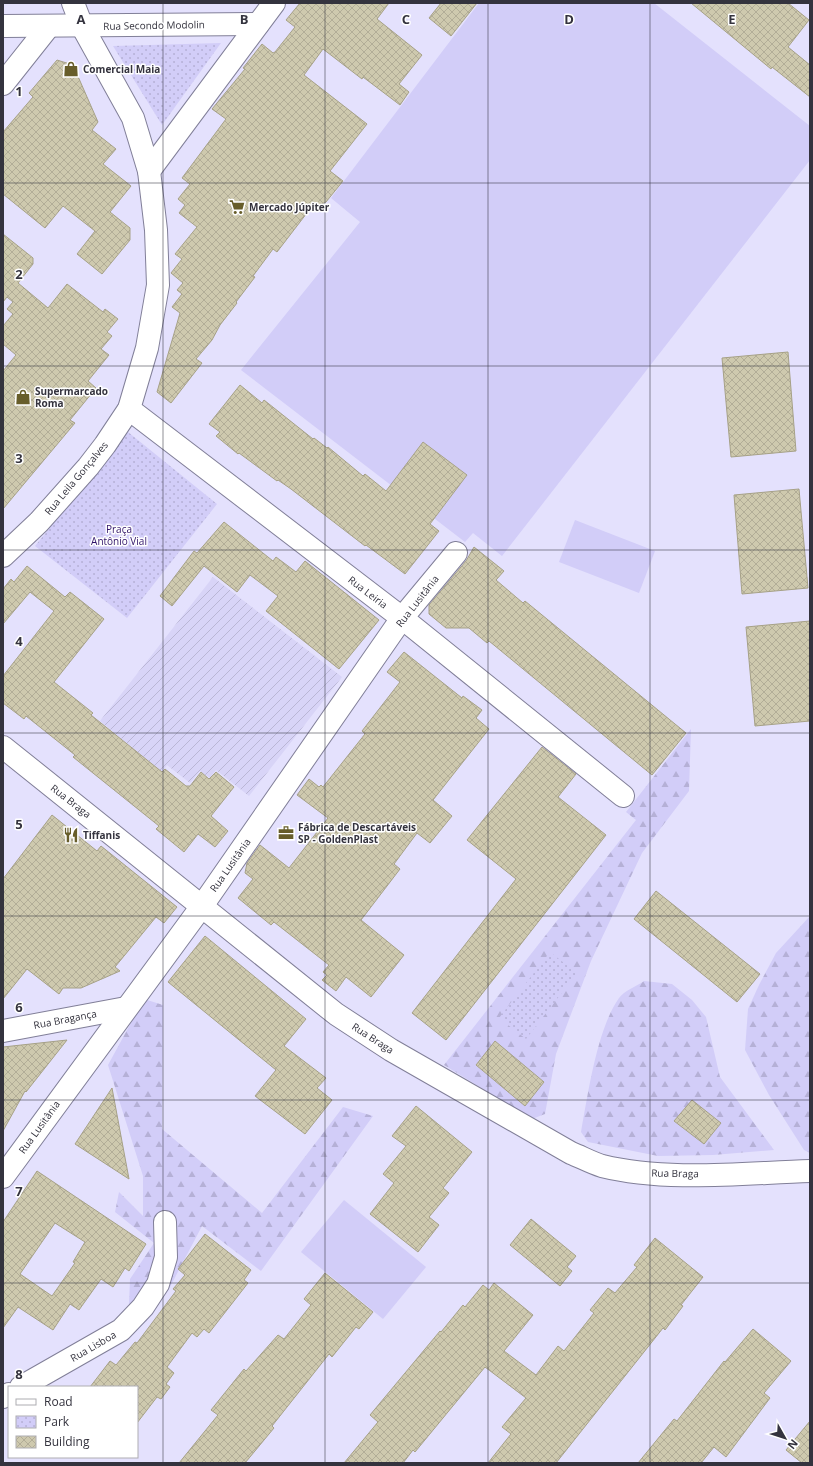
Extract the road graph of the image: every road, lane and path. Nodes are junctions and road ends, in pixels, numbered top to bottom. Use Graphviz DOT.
graph roads {
  1 [pos="73,3"];
  2 [pos="274,3"];
  3 [pos="258,24"];
  4 [pos="3,26"];
  5 [pos="49,26"];
  6 [pos="82,26"];
  7 [pos="3,84"];
  8 [pos="149,171"];
  9 [pos="129,409"];
  10 [pos="456,553"];
  11 [pos="3,556"];
  12 [pos="402,618"];
  13 [pos="3,747"];
  14 [pos="623,796"];
  15 [pos="202,906"];
  16 [pos="126,1008"];
  17 [pos="3,1031"];
  18 [pos="810,1171"];
  19 [pos="3,1177"];
  20 [pos="165,1222"];
  21 [pos="23,1386"];
  1 -- 6 [label="street, Rua Leila Gonçalves"];
  2 -- 3 [label="street"];
  3 -- 6 [label="street, Rua Secondo Modolin"];
  3 -- 8 [label="street"];
  4 -- 5 [label="street, Rua Secondo Modolin"];
  5 -- 6 [label="street, Rua Secondo Modolin"];
  5 -- 7 [label="street"];
  6 -- 8 [label="street, Rua Leila Gonçalves"];
  8 -- 9 [label="street, Rua Leila Gonçalves"];
  9 -- 11 [label="street, Rua Leila Gonçalves"];
  9 -- 12 [label="street, Rua Leiria"];
  10 -- 12 [label="street, Rua Lusitânia"];
  12 -- 14 [label="street, Rua Leiria"];
  12 -- 15 [label="street, Rua Lusitânia"];
  13 -- 15 [label="street, Rua Braga"];
  15 -- 16 [label="street, Rua Lusitânia"];
  15 -- 18 [label="street, Rua Braga"];
  16 -- 17 [label="street, Rua Bragança"];
  16 -- 19 [label="street, Rua Lusitânia"];
  20 -- 21 [label="street, Rua Lisboa"];
}
